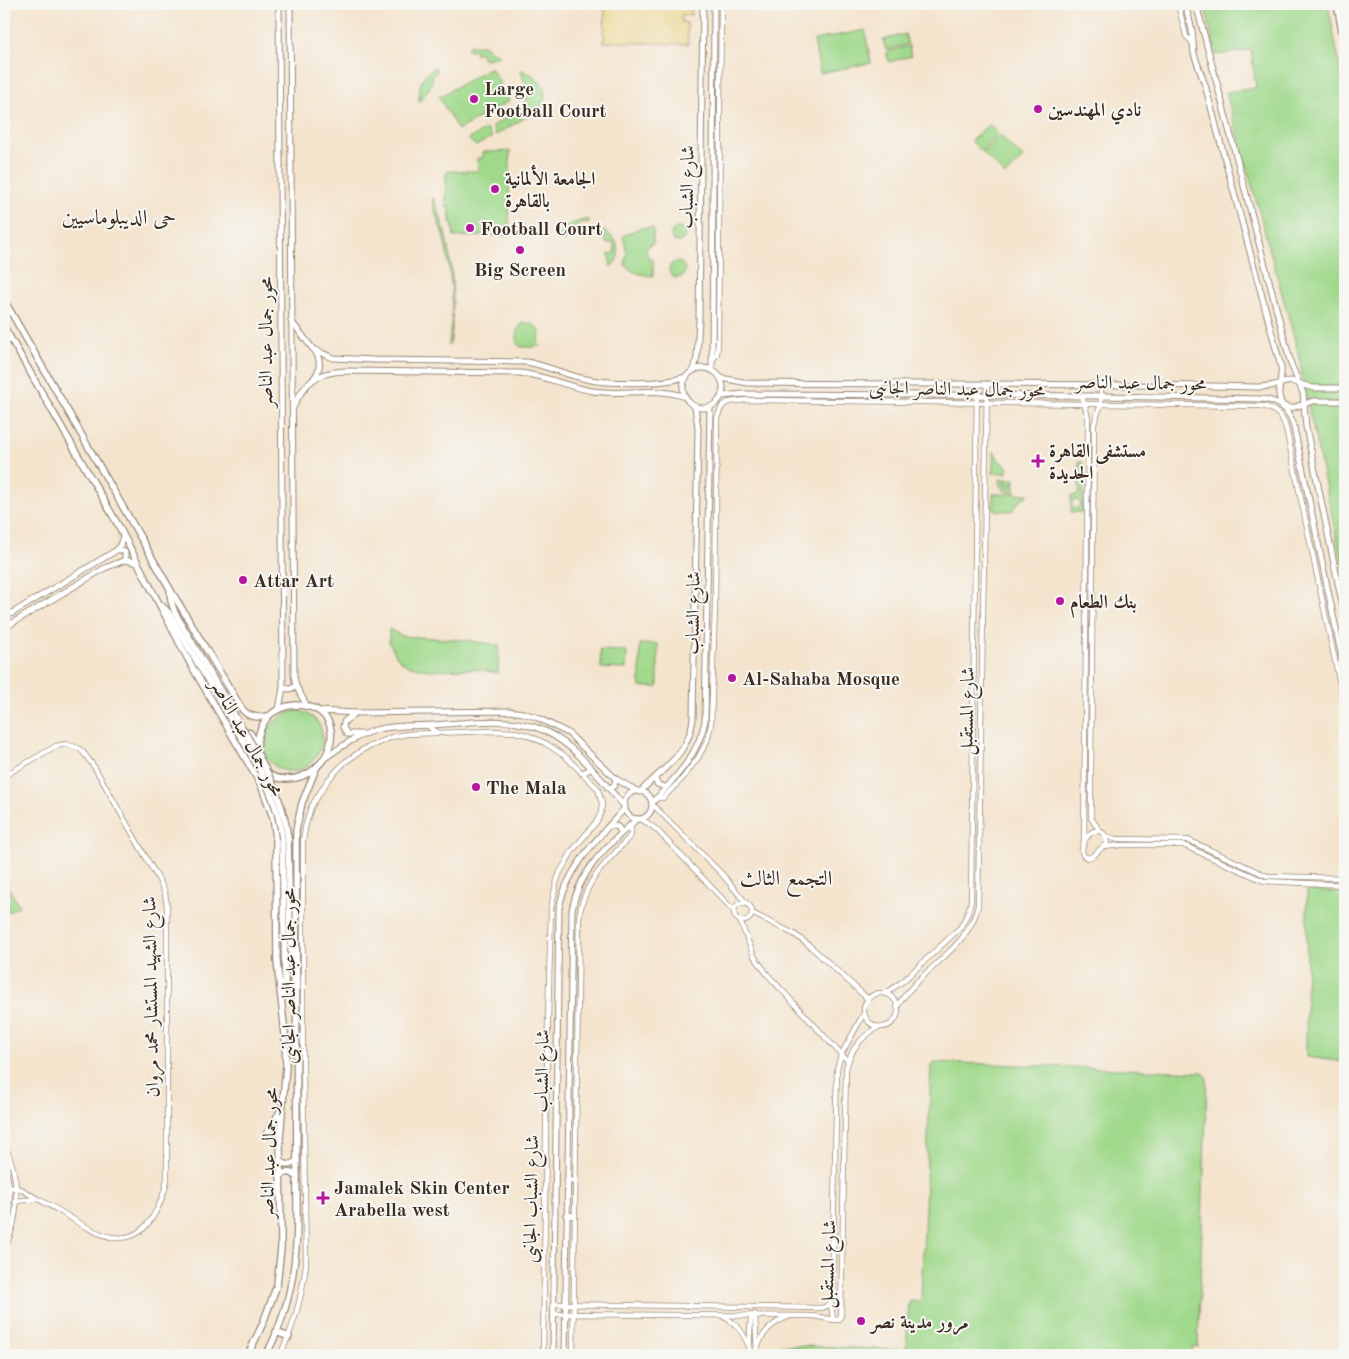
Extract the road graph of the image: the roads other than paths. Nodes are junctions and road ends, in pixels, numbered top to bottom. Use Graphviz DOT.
graph roads {
  1 [pos="280,4"];
  2 [pos="290,4"];
  3 [pos="703,4"];
  4 [pos="714,4"];
  5 [pos="721,4"];
  6 [pos="1178,4"];
  7 [pos="1185,4"];
  8 [pos="1196,4"];
  9 [pos="1332,4"];
  10 [pos="1337,4"];
  11 [pos="1339,11"];
  12 [pos="1193,43"];
  13 [pos="1345,46"];
  14 [pos="280,272"];
  15 [pos="291,272"];
  16 [pos="4,300"];
  17 [pos="291,321"];
  18 [pos="4,326"];
  19 [pos="313,349"];
  20 [pos="374,360"];
  21 [pos="711,362"];
  22 [pos="694,370"];
  23 [pos="712,370"];
  24 [pos="374,371"];
  25 [pos="687,376"];
  26 [pos="721,378"];
  27 [pos="312,380"];
  28 [pos="1298,382"];
  29 [pos="1281,383"];
  30 [pos="1102,384"];
  31 [pos="977,385"];
  32 [pos="987,385"];
  33 [pos="1345,388"];
  34 [pos="722,396"];
  35 [pos="977,396"];
  36 [pos="987,396"];
  37 [pos="1082,396"];
  38 [pos="1102,396"];
  39 [pos="685,397"];
  40 [pos="1345,401"];
  41 [pos="977,404"];
  42 [pos="987,404"];
  43 [pos="1084,404"];
  44 [pos="1101,404"];
  45 [pos="1304,404"];
  46 [pos="1283,406"];
  47 [pos="695,407"];
  48 [pos="710,407"];
  49 [pos="292,410"];
  50 [pos="281,458"];
  51 [pos="292,458"];
  52 [pos="292,473"];
  53 [pos="281,475"];
  54 [pos="123,536"];
  55 [pos="118,549"];
  56 [pos="125,560"];
  57 [pos="138,563"];
  58 [pos="170,589"];
  59 [pos="158,602"];
  60 [pos="6,615"];
  61 [pos="1345,617"];
  62 [pos="4,628"];
  63 [pos="1345,672"];
  64 [pos="296,686"];
  65 [pos="283,688"];
  66 [pos="695,703"];
  67 [pos="706,704"];
  68 [pos="308,706"];
  69 [pos="1345,708"];
  70 [pos="279,709"];
  71 [pos="320,711"];
  72 [pos="245,713"];
  73 [pos="355,713"];
  74 [pos="268,716"];
  75 [pos="226,725"];
  76 [pos="427,725"];
  77 [pos="438,733"];
  78 [pos="364,734"];
  79 [pos="257,744"];
  80 [pos="324,758"];
  81 [pos="317,766"];
  82 [pos="591,769"];
  83 [pos="265,770"];
  84 [pos="582,773"];
  85 [pos="4,776"];
  86 [pos="655,778"];
  87 [pos="616,779"];
  88 [pos="665,787"];
  89 [pos="608,788"];
  90 [pos="598,789"];
  91 [pos="264,792"];
  92 [pos="639,792"];
  93 [pos="656,798"];
  94 [pos="652,803"];
  95 [pos="625,808"];
  96 [pos="1092,818"];
  97 [pos="638,819"];
  98 [pos="1085,820"];
  99 [pos="610,825"];
  100 [pos="631,825"];
  101 [pos="1100,831"];
  102 [pos="621,832"];
  103 [pos="1106,836"];
  104 [pos="1115,839"];
  105 [pos="1084,844"];
  106 [pos="1115,845"];
  107 [pos="1104,847"];
  108 [pos="1345,878"];
  109 [pos="1345,885"];
  110 [pos="746,904"];
  111 [pos="734,912"];
  112 [pos="300,913"];
  113 [pos="752,913"];
  114 [pos="740,921"];
  115 [pos="300,965"];
  116 [pos="885,994"];
  117 [pos="868,998"];
  118 [pos="282,1002"];
  119 [pos="297,1005"];
  120 [pos="897,1007"];
  121 [pos="864,1013"];
  122 [pos="878,1027"];
  123 [pos="841,1055"];
  124 [pos="848,1061"];
  125 [pos="282,1108"];
  126 [pos="266,1135"];
  127 [pos="4,1144"];
  128 [pos="296,1160"];
  129 [pos="280,1162"];
  130 [pos="4,1164"];
  131 [pos="844,1167"];
  132 [pos="835,1168"];
  133 [pos="297,1176"];
  134 [pos="280,1177"];
  135 [pos="566,1181"];
  136 [pos="575,1181"];
  137 [pos="10,1187"];
  138 [pos="16,1187"];
  139 [pos="38,1199"];
  140 [pos="10,1200"];
  141 [pos="16,1201"];
  142 [pos="566,1215"];
  143 [pos="575,1216"];
  144 [pos="4,1229"];
  145 [pos="4,1248"];
  146 [pos="831,1302"];
  147 [pos="554,1304"];
  148 [pos="565,1304"];
  149 [pos="573,1305"];
  150 [pos="752,1308"];
  151 [pos="554,1314"];
  152 [pos="565,1314"];
  153 [pos="573,1314"];
  154 [pos="721,1315"];
  155 [pos="753,1315"];
  156 [pos="794,1316"];
  157 [pos="832,1320"];
  158 [pos="276,1332"];
  159 [pos="288,1337"];
  160 [pos="757,1348"];
  161 [pos="750,1349"];
  162 [pos="248,1355"];
  163 [pos="266,1355"];
  164 [pos="280,1355"];
  165 [pos="543,1355"];
  166 [pos="553,1355"];
  167 [pos="564,1355"];
  168 [pos="573,1355"];
  169 [pos="749,1355"];
  170 [pos="757,1355"];
  1 -- 14 [label="main road, محور جمال عبد الناصر"];
  2 -- 15 [label="main road, محور جمال عبد الناصر"];
  3 -- 22 [label="main road, شارع الشباب"];
  4 -- 21 [label="main road, شارع الشباب"];
  5 -- 21 [label="street"];
  6 -- 12 [label="street"];
  7 -- 12 [label="main road"];
  8 -- 28 [label="main road"];
  9 -- 11 [label="main road"];
  10 -- 11 [label="main road"];
  11 -- 13 [label="main road"];
  12 -- 29 [label="main road"];
  14 -- 15 [label="main road"];
  14 -- 50 [label="main road, محور جمال عبد الناصر"];
  15 -- 17 [label="main road, محور جمال عبد الناصر"];
  16 -- 58 [label="main road, محور جمال عبد الناصر"];
  17 -- 19 [label="main road"];
  17 -- 49 [label="main road, محور جمال عبد الناصر"];
  18 -- 54 [label="main road, محور جمال عبد الناصر"];
  19 -- 20 [label="main road"];
  19 -- 27 [label="main road"];
  20 -- 24 [label="main road"];
  20 -- 25 [label="main road"];
  21 -- 23 [label="main road, شارع الشباب"];
  22 -- 23 [label="main road"];
  22 -- 25 [label="main road"];
  23 -- 26 [label="main road"];
  24 -- 27 [label="main road"];
  24 -- 39 [label="main road"];
  25 -- 39 [label="main road"];
  26 -- 31 [label="main road, محور جمال عبد الناصر"];
  26 -- 34 [label="main road"];
  27 -- 49 [label="main road"];
  28 -- 29 [label="main road, محور جمال عبد الناصر"];
  28 -- 33 [label="main road, محور جمال عبد الناصر"];
  28 -- 45 [label="main road"];
  29 -- 30 [label="main road, محور جمال عبد الناصر"];
  29 -- 46 [label="main road"];
  30 -- 32 [label="main road, محور جمال عبد الناصر"];
  30 -- 38 [label="street"];
  31 -- 32 [label="main road, محور جمال عبد الناصر"];
  31 -- 35 [label="street, شارع المستقبل"];
  32 -- 36 [label="street, شارع المستقبل"];
  34 -- 35 [label="main road, محور جمال عبد الناصر"];
  34 -- 48 [label="main road"];
  35 -- 36 [label="main road, محور جمال عبد الناصر"];
  35 -- 41 [label="street, شارع المستقبل"];
  36 -- 37 [label="main road, محور جمال عبد الناصر"];
  36 -- 42 [label="street, شارع المستقبل"];
  37 -- 38 [label="main road, محور جمال عبد الناصر"];
  37 -- 43 [label="street"];
  38 -- 44 [label="street"];
  38 -- 46 [label="main road, محور جمال عبد الناصر"];
  39 -- 47 [label="main road"];
  40 -- 45 [label="main road"];
  41 -- 42 [label="street, محور جمال عبد الناصر الجانبى"];
  41 -- 93 [label="street, محور جمال عبد الناصر الجانبى"];
  41 -- 116 [label="street, شارع المستقبل"];
  42 -- 43 [label="street, محور جمال عبد الناصر الجانبى"];
  42 -- 120 [label="street, شارع المستقبل"];
  43 -- 44 [label="street, محور جمال عبد الناصر الجانبى"];
  43 -- 98 [label="street"];
  44 -- 69 [label="street, محور جمال عبد الناصر الجانبى"];
  44 -- 96 [label="street"];
  45 -- 46 [label="main road"];
  45 -- 61 [label="main road"];
  46 -- 63 [label="main road"];
  47 -- 48 [label="main road"];
  47 -- 66 [label="main road, شارع الشباب"];
  48 -- 67 [label="main road, شارع الشباب"];
  49 -- 51 [label="main road, محور جمال عبد الناصر"];
  50 -- 51 [label="main road"];
  50 -- 53 [label="main road, محور جمال عبد الناصر"];
  51 -- 52 [label="main road, محور جمال عبد الناصر"];
  52 -- 53 [label="main road"];
  52 -- 64 [label="main road, محور جمال عبد الناصر"];
  53 -- 65 [label="main road, محور جمال عبد الناصر"];
  54 -- 55 [label="main road"];
  54 -- 57 [label="main road, محور جمال عبد الناصر"];
  55 -- 56 [label="main road"];
  55 -- 60 [label="main road"];
  56 -- 57 [label="main road"];
  56 -- 62 [label="main road"];
  57 -- 59 [label="main road, محور جمال عبد الناصر"];
  58 -- 72 [label="main road, محور جمال عبد الناصر"];
  58 -- 119 [label="main road, bridge"];
  59 -- 75 [label="main road, محور جمال عبد الناصر"];
  59 -- 118 [label="main road, bridge"];
  64 -- 65 [label="main road"];
  64 -- 68 [label="main road, محور جمال عبد الناصر"];
  65 -- 70 [label="main road, محور جمال عبد الناصر"];
  66 -- 67 [label="main road"];
  66 -- 86 [label="main road, شارع الشباب"];
  67 -- 88 [label="main road, شارع الشباب"];
  68 -- 70 [label="main road"];
  68 -- 71 [label="main road"];
  70 -- 74 [label="main road"];
  71 -- 73 [label="main road"];
  71 -- 80 [label="main road"];
  72 -- 74 [label="main road, محور جمال عبد الناصر"];
  72 -- 75 [label="main road"];
  73 -- 78 [label="main road"];
  73 -- 87 [label="main road"];
  74 -- 79 [label="main road"];
  75 -- 79 [label="main road"];
  75 -- 91 [label="main road, محور جمال عبد الناصر"];
  76 -- 77 [label="main road"];
  76 -- 78 [label="main road"];
  76 -- 82 [label="main road"];
  77 -- 84 [label="street, محور جمال عبد الناصر الجانبى"];
  77 -- 112 [label="street, محور جمال عبد الناصر الجانبى"];
  78 -- 80 [label="main road"];
  79 -- 83 [label="main road"];
  80 -- 81 [label="main road"];
  81 -- 83 [label="main road"];
  81 -- 112 [label="main road, محور جمال عبد الناصر"];
  82 -- 84 [label="main road"];
  82 -- 89 [label="main road"];
  83 -- 91 [label="main road"];
  84 -- 90 [label="street, محور جمال عبد الناصر الجانبى"];
  85 -- 139 [label="street, شارع الشهيد المستشار محمد مروان"];
  86 -- 88 [label="main road"];
  86 -- 92 [label="main road, شارع الشباب"];
  87 -- 89 [label="main road"];
  87 -- 92 [label="main road"];
  88 -- 93 [label="main road, شارع الشباب"];
  89 -- 95 [label="main road"];
  90 -- 165 [label="street, شارع الشباب الجانبى"];
  91 -- 118 [label="main road, محور جمال عبد الناصر"];
  92 -- 94 [label="main road"];
  92 -- 95 [label="main road"];
  93 -- 94 [label="main road, شارع الشباب"];
  94 -- 97 [label="main road"];
  94 -- 110 [label="street"];
  95 -- 97 [label="main road"];
  95 -- 99 [label="main road, شارع الشباب"];
  96 -- 98 [label="street"];
  96 -- 101 [label="street"];
  97 -- 100 [label="main road, شارع الشباب"];
  97 -- 111 [label="street"];
  98 -- 105 [label="street"];
  99 -- 102 [label="main road"];
  99 -- 147 [label="main road, شارع الشباب"];
  100 -- 102 [label="main road, شارع الشباب"];
  100 -- 136 [label="street"];
  101 -- 103 [label="street"];
  101 -- 105 [label="street"];
  102 -- 135 [label="main road, شارع الشباب"];
  103 -- 104 [label="street"];
  103 -- 107 [label="street"];
  104 -- 106 [label="street"];
  104 -- 108 [label="street"];
  105 -- 107 [label="street"];
  106 -- 107 [label="street"];
  106 -- 109 [label="street"];
  110 -- 111 [label="street"];
  110 -- 113 [label="street"];
  111 -- 114 [label="street"];
  112 -- 115 [label="main road, محور جمال عبد الناصر"];
  113 -- 114 [label="street"];
  113 -- 117 [label="street"];
  114 -- 123 [label="street"];
  115 -- 119 [label="main road, محور جمال عبد الناصر"];
  115 -- 159 [label="street, محور جمال عبد الناصر الجانبى"];
  116 -- 117 [label="street"];
  116 -- 120 [label="street"];
  117 -- 121 [label="street"];
  118 -- 125 [label="main road, محور جمال عبد الناصر"];
  119 -- 128 [label="main road, محور جمال عبد الناصر"];
  120 -- 122 [label="street"];
  121 -- 122 [label="street"];
  121 -- 123 [label="street, شارع المستقبل"];
  122 -- 124 [label="street, شارع المستقبل"];
  123 -- 124 [label="street"];
  123 -- 132 [label="street, شارع المستقبل"];
  124 -- 131 [label="street, شارع المستقبل"];
  125 -- 126 [label="main road"];
  125 -- 129 [label="main road, محور جمال عبد الناصر"];
  127 -- 138 [label="street"];
  128 -- 129 [label="main road"];
  128 -- 133 [label="main road, محور جمال عبد الناصر"];
  129 -- 134 [label="main road, محور جمال عبد الناصر"];
  130 -- 137 [label="street"];
  131 -- 132 [label="street"];
  131 -- 157 [label="street, شارع المستقبل"];
  132 -- 146 [label="street, شارع المستقبل"];
  133 -- 134 [label="main road"];
  133 -- 158 [label="main road, محور جمال عبد الناصر"];
  134 -- 162 [label="main road, محور جمال عبد الناصر"];
  135 -- 136 [label="main road"];
  135 -- 142 [label="main road, شارع الشباب"];
  136 -- 143 [label="street"];
  137 -- 138 [label="street, شارع الشهيد المستشار محمد مروان"];
  137 -- 140 [label="street"];
  138 -- 139 [label="street, شارع الشهيد المستشار محمد مروان"];
  138 -- 141 [label="street"];
  139 -- 141 [label="street"];
  140 -- 141 [label="street"];
  140 -- 144 [label="street"];
  141 -- 145 [label="street"];
  142 -- 143 [label="main road"];
  142 -- 148 [label="main road, شارع الشباب"];
  143 -- 149 [label="street"];
  146 -- 150 [label="street, شارع المستقبل"];
  146 -- 157 [label="street"];
  147 -- 148 [label="street, شارع المستقبل"];
  147 -- 151 [label="main road, شارع الشباب"];
  148 -- 149 [label="street, شارع المستقبل"];
  148 -- 152 [label="main road, شارع الشباب"];
  149 -- 150 [label="street, شارع المستقبل"];
  149 -- 153 [label="street"];
  150 -- 155 [label="street"];
  151 -- 152 [label="street, شارع المستقبل"];
  151 -- 166 [label="main road, شارع الشباب"];
  152 -- 153 [label="street, شارع المستقبل"];
  152 -- 167 [label="main road, شارع الشباب"];
  153 -- 154 [label="street, شارع المستقبل"];
  153 -- 168 [label="street"];
  154 -- 155 [label="street, شارع المستقبل"];
  154 -- 161 [label="street"];
  155 -- 156 [label="street, شارع المستقبل"];
  155 -- 160 [label="street"];
  155 -- 161 [label="street"];
  156 -- 157 [label="street, شارع المستقبل"];
  156 -- 160 [label="street"];
  158 -- 159 [label="main road"];
  158 -- 163 [label="main road, محور جمال عبد الناصر"];
  159 -- 164 [label="street, محور جمال عبد الناصر الجانبى"];
  160 -- 170 [label="street"];
  161 -- 169 [label="street"];
}
